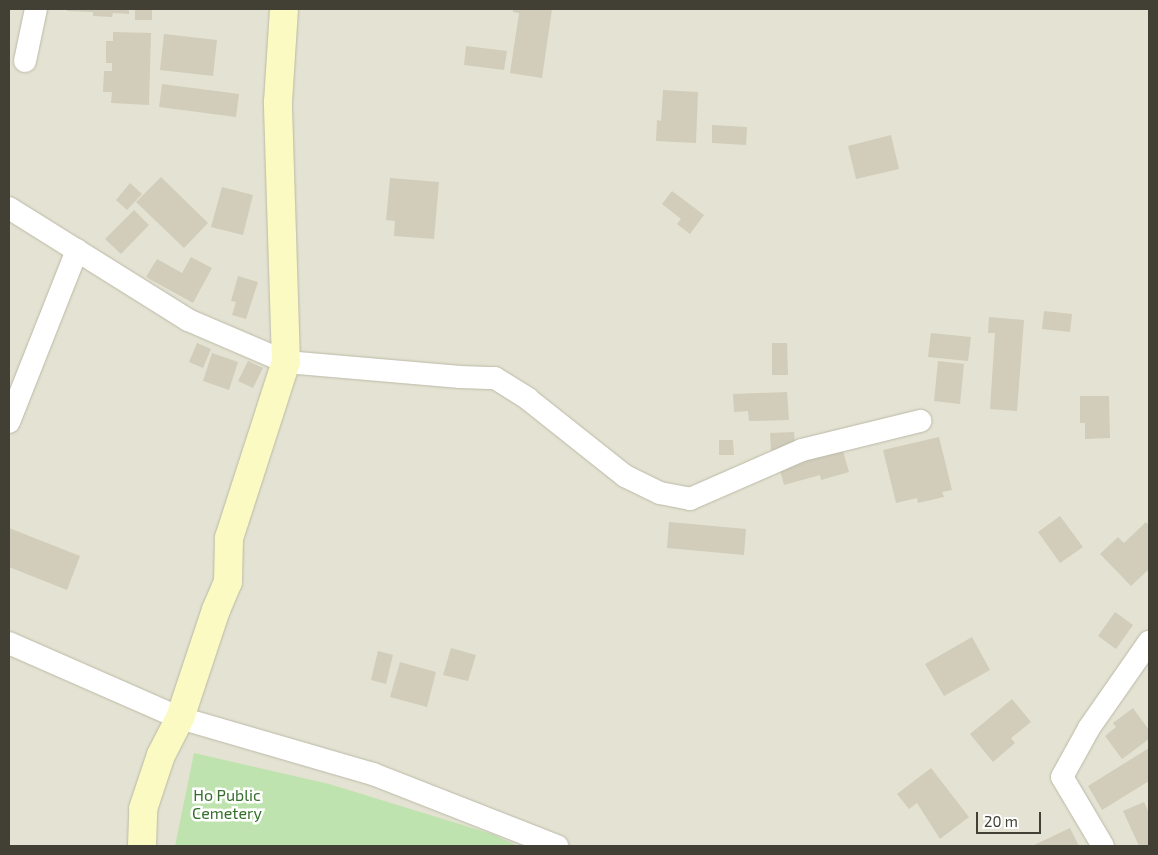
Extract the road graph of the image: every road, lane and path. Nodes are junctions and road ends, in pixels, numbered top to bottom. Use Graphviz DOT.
graph roads {
  1 [pos="36,9"];
  2 [pos="284,9"];
  3 [pos="25,61"];
  4 [pos="9,208"];
  5 [pos="76,250"];
  6 [pos="286,362"];
  7 [pos="920,421"];
  8 [pos="9,422"];
  9 [pos="1149,642"];
  10 [pos="9,643"];
  11 [pos="180,718"];
  12 [pos="544,844"];
  13 [pos="142,846"];
  14 [pos="1103,846"];
  1 -- 3 [label="street"];
  2 -- 6 [label="street"];
  4 -- 5 [label="street"];
  5 -- 6 [label="street"];
  5 -- 8 [label="street"];
  6 -- 7 [label="street"];
  6 -- 11 [label="street"];
  9 -- 14 [label="street"];
  10 -- 11 [label="street"];
  11 -- 12 [label="street"];
  11 -- 13 [label="street"];
}
